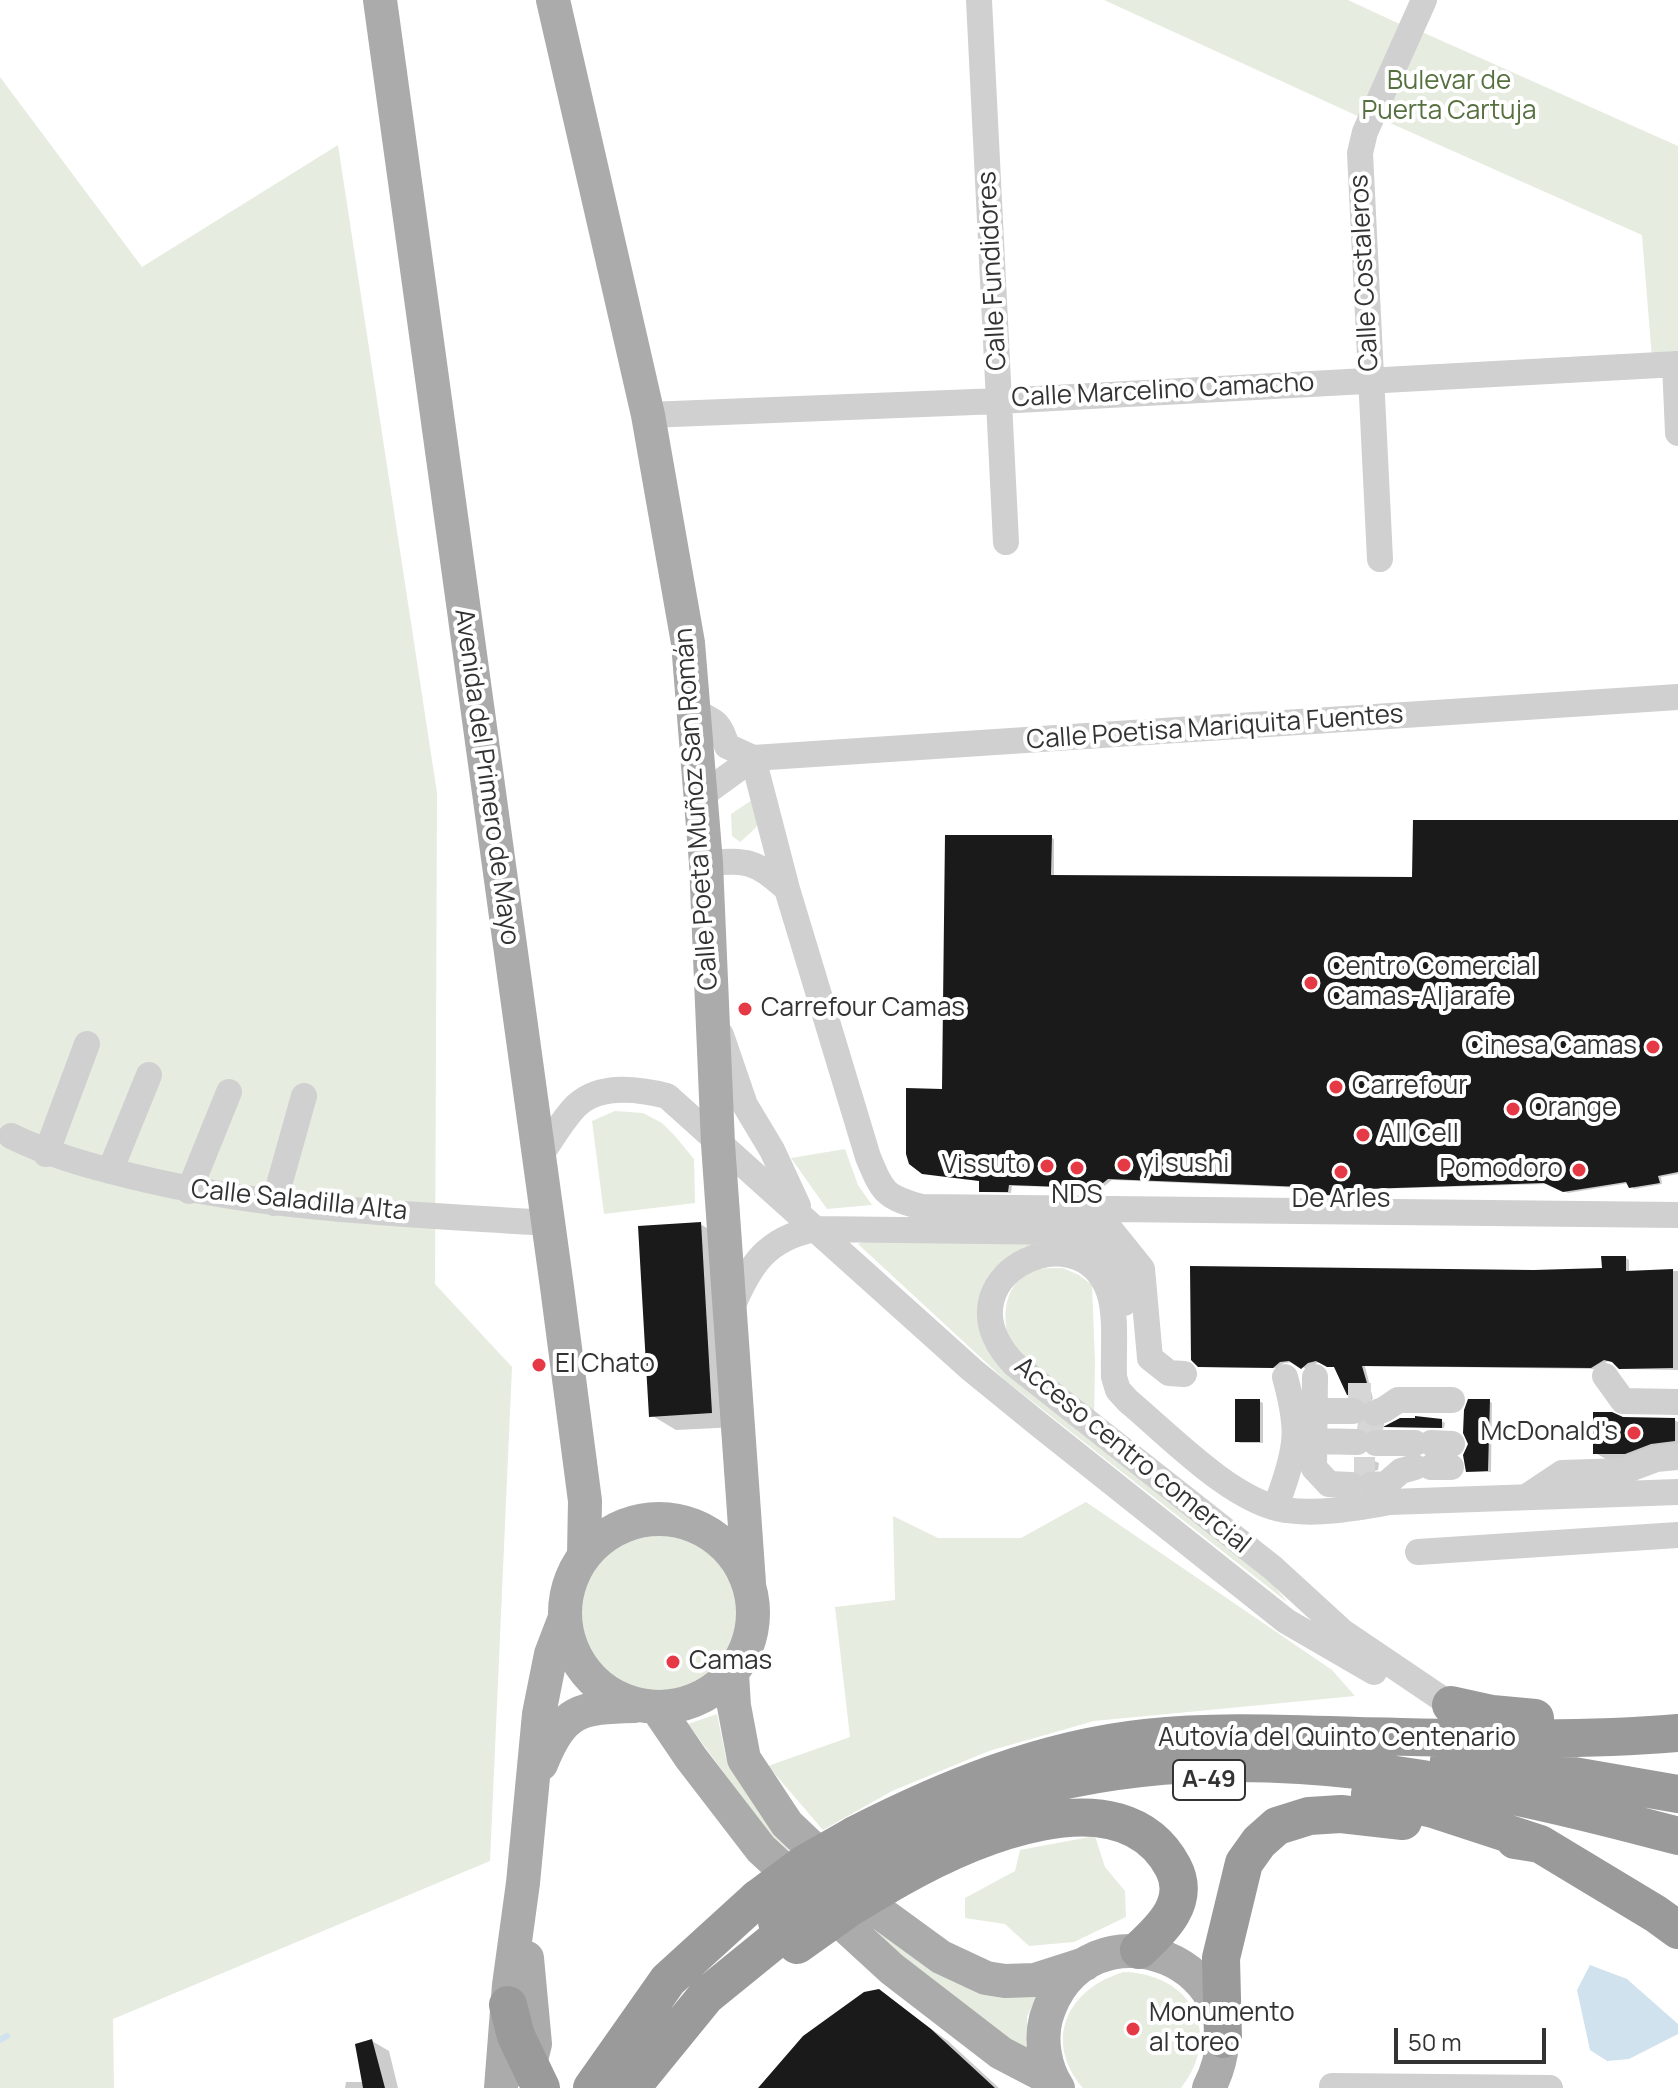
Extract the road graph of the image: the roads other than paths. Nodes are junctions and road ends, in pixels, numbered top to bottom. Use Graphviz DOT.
graph roads {
  1 [pos="380,0"];
  2 [pos="553,0"];
  3 [pos="979,0"];
  4 [pos="1424,0"];
  5 [pos="1676,364"];
  6 [pos="1371,379"];
  7 [pos="999,401"];
  8 [pos="648,415"];
  9 [pos="1678,433"];
  10 [pos="1006,542"];
  11 [pos="1380,559"];
  12 [pos="1678,697"];
  13 [pos="695,713"];
  14 [pos="753,758"];
  15 [pos="701,796"];
  16 [pos="706,863"];
  17 [pos="787,889"];
  18 [pos="712,1010"];
  19 [pos="87,1044"];
  20 [pos="149,1075"];
  21 [pos="229,1092"];
  22 [pos="304,1096"];
  23 [pos="11,1136"];
  24 [pos="718,1144"];
  25 [pos="46,1154"];
  26 [pos="539,1157"];
  27 [pos="110,1171"];
  28 [pos="189,1191"];
  29 [pos="274,1203"];
  30 [pos="1678,1215"];
  31 [pos="548,1223"];
  32 [pos="810,1223"];
  33 [pos="731,1310"];
  34 [pos="1184,1374"];
  35 [pos="1605,1376"];
  36 [pos="1285,1377"];
  37 [pos="1452,1400"];
  38 [pos="1678,1402"];
  39 [pos="1314,1425"];
  40 [pos="1387,1449"];
  41 [pos="1678,1457"];
  42 [pos="1283,1486"];
  43 [pos="1678,1492"];
  44 [pos="1526,1497"];
  45 [pos="1678,1535"];
  46 [pos="1418,1552"];
  47 [pos="584,1555"];
  48 [pos="749,1583"];
  49 [pos="564,1620"];
  50 [pos="732,1674"];
  51 [pos="1451,1705"];
  52 [pos="648,1707"];
  53 [pos="1678,1715"];
  54 [pos="1678,1733"];
  55 [pos="1148,1738"];
  56 [pos="533,1783"];
  57 [pos="1678,1794"];
  58 [pos="1440,1828"];
  59 [pos="1678,1836"];
  60 [pos="1540,1844"];
  61 [pos="877,1859"];
  62 [pos="523,1883"];
  63 [pos="779,1924"];
  64 [pos="1678,1930"];
  65 [pos="1139,1950"];
  66 [pos="1678,1958"];
  67 [pos="1085,1964"];
  68 [pos="508,2005"];
  69 [pos="1223,2048"];
  70 [pos="532,2080"];
  71 [pos="1333,2081"];
  72 [pos="634,2083"];
  73 [pos="1053,2085"];
  74 [pos="501,2088"];
  75 [pos="592,2088"];
  76 [pos="1209,2088"];
  77 [pos="1244,2088"];
  78 [pos="1550,2088"];
  1 -- 26 [label="main road, Avenida del Primero de Mayo"];
  2 -- 8 [label="main road, Calle Poeta Muñoz San Román"];
  3 -- 7 [label="street, Calle Fundidores"];
  4 -- 6 [label="street, Calle Costaleros"];
  5 -- 6 [label="street, Calle Marcelino Camacho"];
  5 -- 9 [label="street"];
  6 -- 7 [label="street, Calle Marcelino Camacho"];
  6 -- 11 [label="street, Calle Costaleros"];
  7 -- 8 [label="street, Calle Marcelino Camacho"];
  7 -- 10 [label="street, Calle Fundidores"];
  8 -- 13 [label="main road, Calle Poeta Muñoz San Román"];
  12 -- 14 [label="street, Calle Poetisa Mariquita Fuentes"];
  13 -- 14 [label="street"];
  13 -- 15 [label="main road, Calle Poeta Muñoz San Román"];
  14 -- 15 [label="street"];
  14 -- 17 [label="street"];
  15 -- 16 [label="main road, Calle Poeta Muñoz San Román"];
  16 -- 17 [label="street"];
  16 -- 18 [label="main road, Calle Poeta Muñoz San Román"];
  17 -- 30 [label="street"];
  18 -- 24 [label="main road, Calle Poeta Muñoz San Román"];
  18 -- 32 [label="street"];
  19 -- 25 [label="street"];
  20 -- 27 [label="street"];
  21 -- 28 [label="street"];
  22 -- 29 [label="street"];
  23 -- 25 [label="street, Calle Saladilla Alta"];
  24 -- 26 [label="street"];
  24 -- 32 [label="street"];
  24 -- 33 [label="main road, Calle Poeta Muñoz San Román"];
  25 -- 27 [label="street, Calle Saladilla Alta"];
  26 -- 31 [label="main road, Avenida del Primero de Mayo"];
  27 -- 28 [label="street, Calle Saladilla Alta"];
  28 -- 29 [label="street, Calle Saladilla Alta"];
  29 -- 31 [label="street, Calle Saladilla Alta"];
  31 -- 47 [label="main road, Avenida del Primero de Mayo"];
  32 -- 33 [label="street"];
  32 -- 34 [label="street"];
  32 -- 42 [label="street"];
  32 -- 51 [label="street"];
  33 -- 48 [label="main road, Calle Poeta Muñoz San Román"];
  35 -- 38 [label="street"];
  36 -- 42 [label="street"];
  37 -- 40 [label="street"];
  39 -- 40 [label="street"];
  39 -- 40 [label="street"];
  39 -- 42 [label="street"];
  40 -- 42 [label="street"];
  40 -- 44 [label="street"];
  40 -- 51 [label="street, Acceso centro comercial"];
  41 -- 44 [label="street"];
  43 -- 44 [label="street"];
  45 -- 46 [label="street"];
  47 -- 48 [label="main road"];
  47 -- 49 [label="main road"];
  48 -- 50 [label="main road"];
  49 -- 52 [label="main road"];
  49 -- 56 [label="main road"];
  50 -- 52 [label="main road"];
  50 -- 67 [label="main road"];
  51 -- 53 [label="highway"];
  52 -- 56 [label="main road"];
  52 -- 73 [label="main road"];
  54 -- 55 [label="highway, Autovía del Quinto Centenario / A-49"];
  55 -- 57 [label="highway"];
  55 -- 61 [label="highway, Autovía del Quinto Centenario / A-49"];
  56 -- 62 [label="main road"];
  58 -- 60 [label="highway"];
  58 -- 66 [label="highway"];
  58 -- 69 [label="highway"];
  59 -- 61 [label="highway"];
  60 -- 61 [label="highway, Autovía del Quinto Centenario / A-49"];
  60 -- 64 [label="highway"];
  61 -- 63 [label="highway, bridge"];
  61 -- 63 [label="highway, Autovía del Quinto Centenario / A-49, bridge"];
  61 -- 65 [label="highway"];
  62 -- 68 [label="main road"];
  62 -- 70 [label="main road"];
  63 -- 72 [label="highway"];
  63 -- 72 [label="highway, Autovía del Quinto Centenario / A-49"];
  63 -- 75 [label="highway, Autovía del Quinto Centenario / A-49"];
  65 -- 67 [label="main road"];
  65 -- 69 [label="main road"];
  67 -- 73 [label="main road"];
  68 -- 70 [label="highway"];
  68 -- 74 [label="main road"];
  69 -- 76 [label="main road"];
  69 -- 77 [label="main road"];
  71 -- 78 [label="street"];
}
